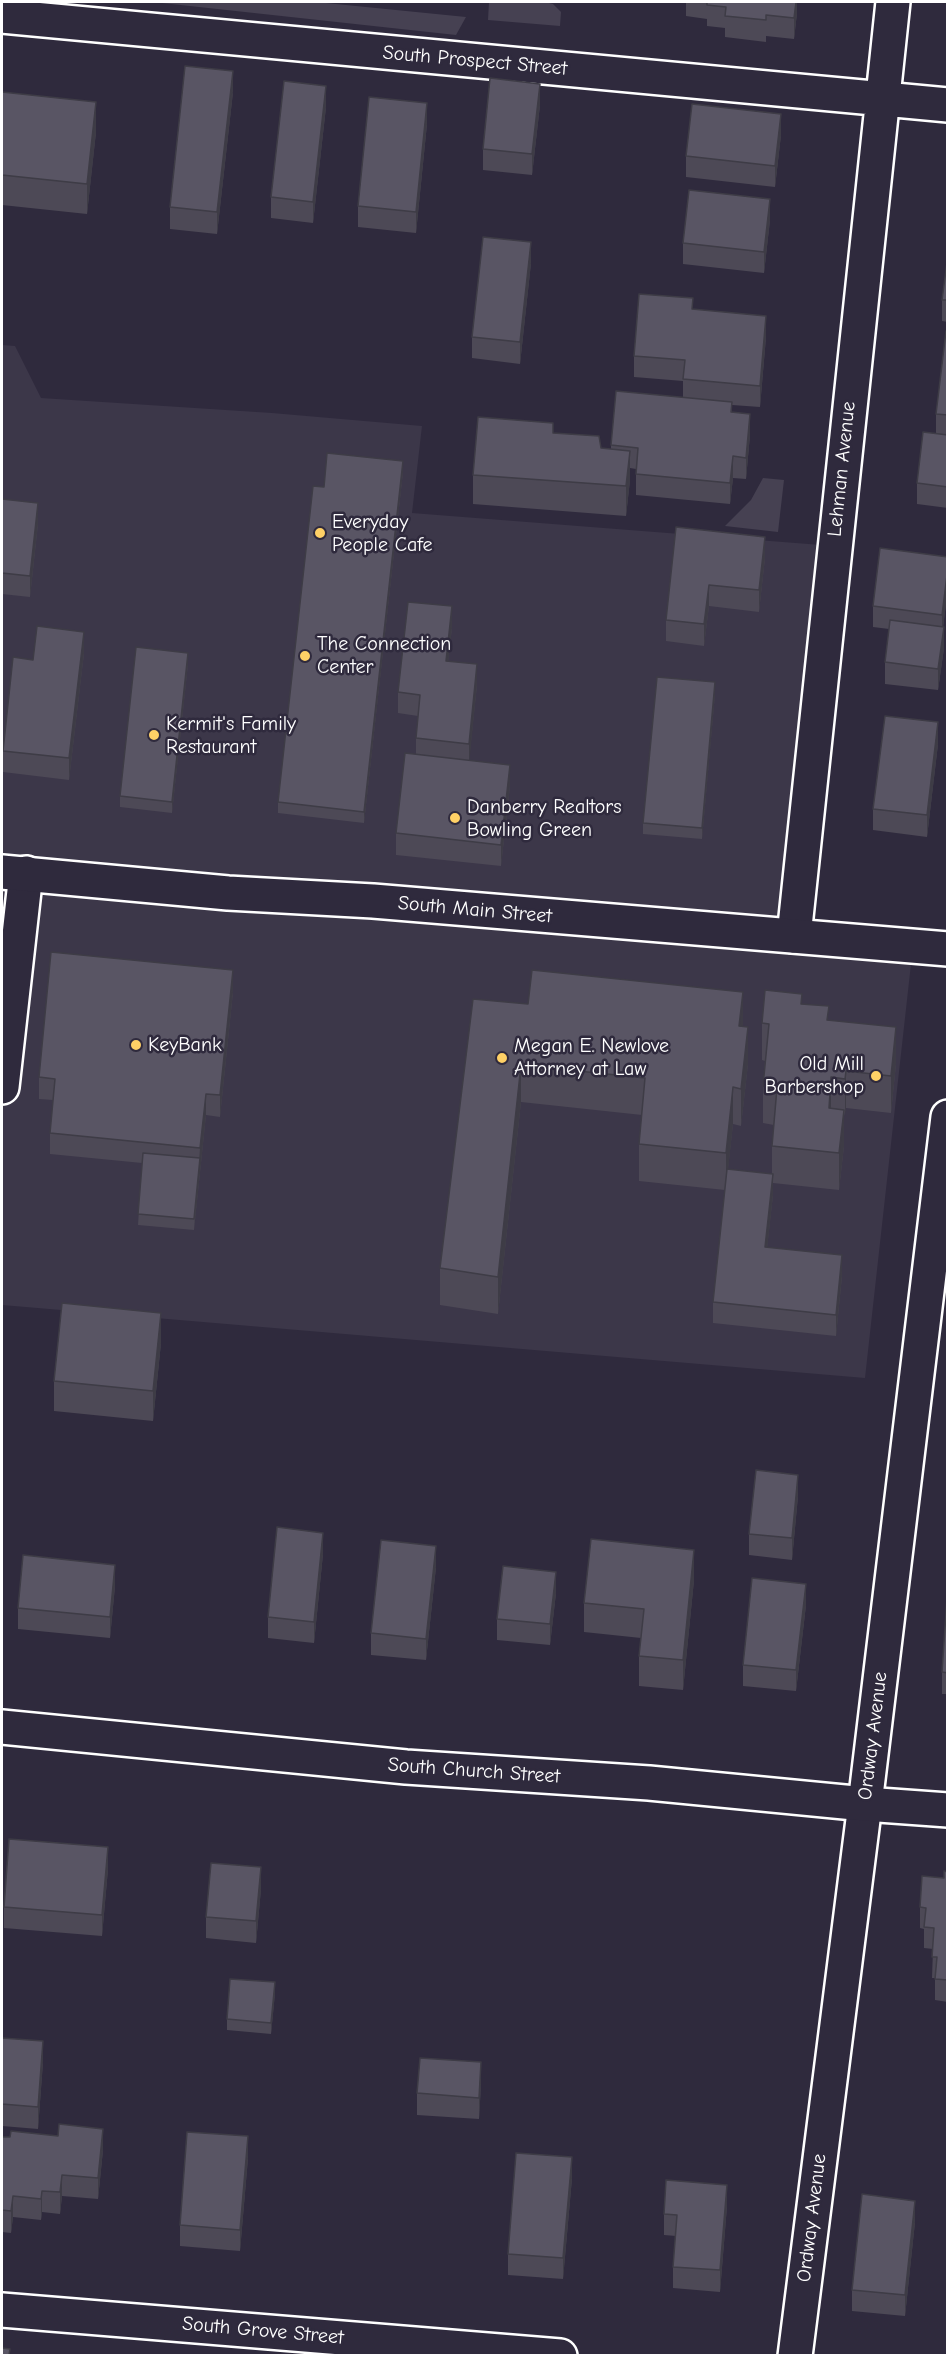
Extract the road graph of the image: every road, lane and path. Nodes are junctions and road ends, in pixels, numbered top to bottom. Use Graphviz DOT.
graph roads {
  1 [pos="892,2"];
  2 [pos="2,16"];
  3 [pos="882,98"];
  4 [pos="948,105"];
  5 [pos="14,872"];
  6 [pos="794,936"];
  7 [pos="948,949"];
  8 [pos="2,1087"];
  9 [pos="948,1117"];
  10 [pos="2,1727"];
  11 [pos="865,1804"];
  12 [pos="948,1810"];
  13 [pos="2,2310"];
  14 [pos="560,2355"];
  15 [pos="795,2355"];
  1 -- 3 [label="street, Lehman Avenue"];
  2 -- 3 [label="street, South Prospect Street"];
  3 -- 4 [label="street, South Prospect Street"];
  3 -- 6 [label="street, Lehman Avenue"];
  5 -- 6 [label="street, South Main Street"];
  5 -- 8 [label="street"];
  6 -- 7 [label="street, South Main Street"];
  9 -- 11 [label="street, Ordway Avenue"];
  10 -- 11 [label="street, South Church Street"];
  11 -- 12 [label="street, South Church Street"];
  11 -- 15 [label="street, Ordway Avenue"];
  13 -- 14 [label="street, South Grove Street"];
}
